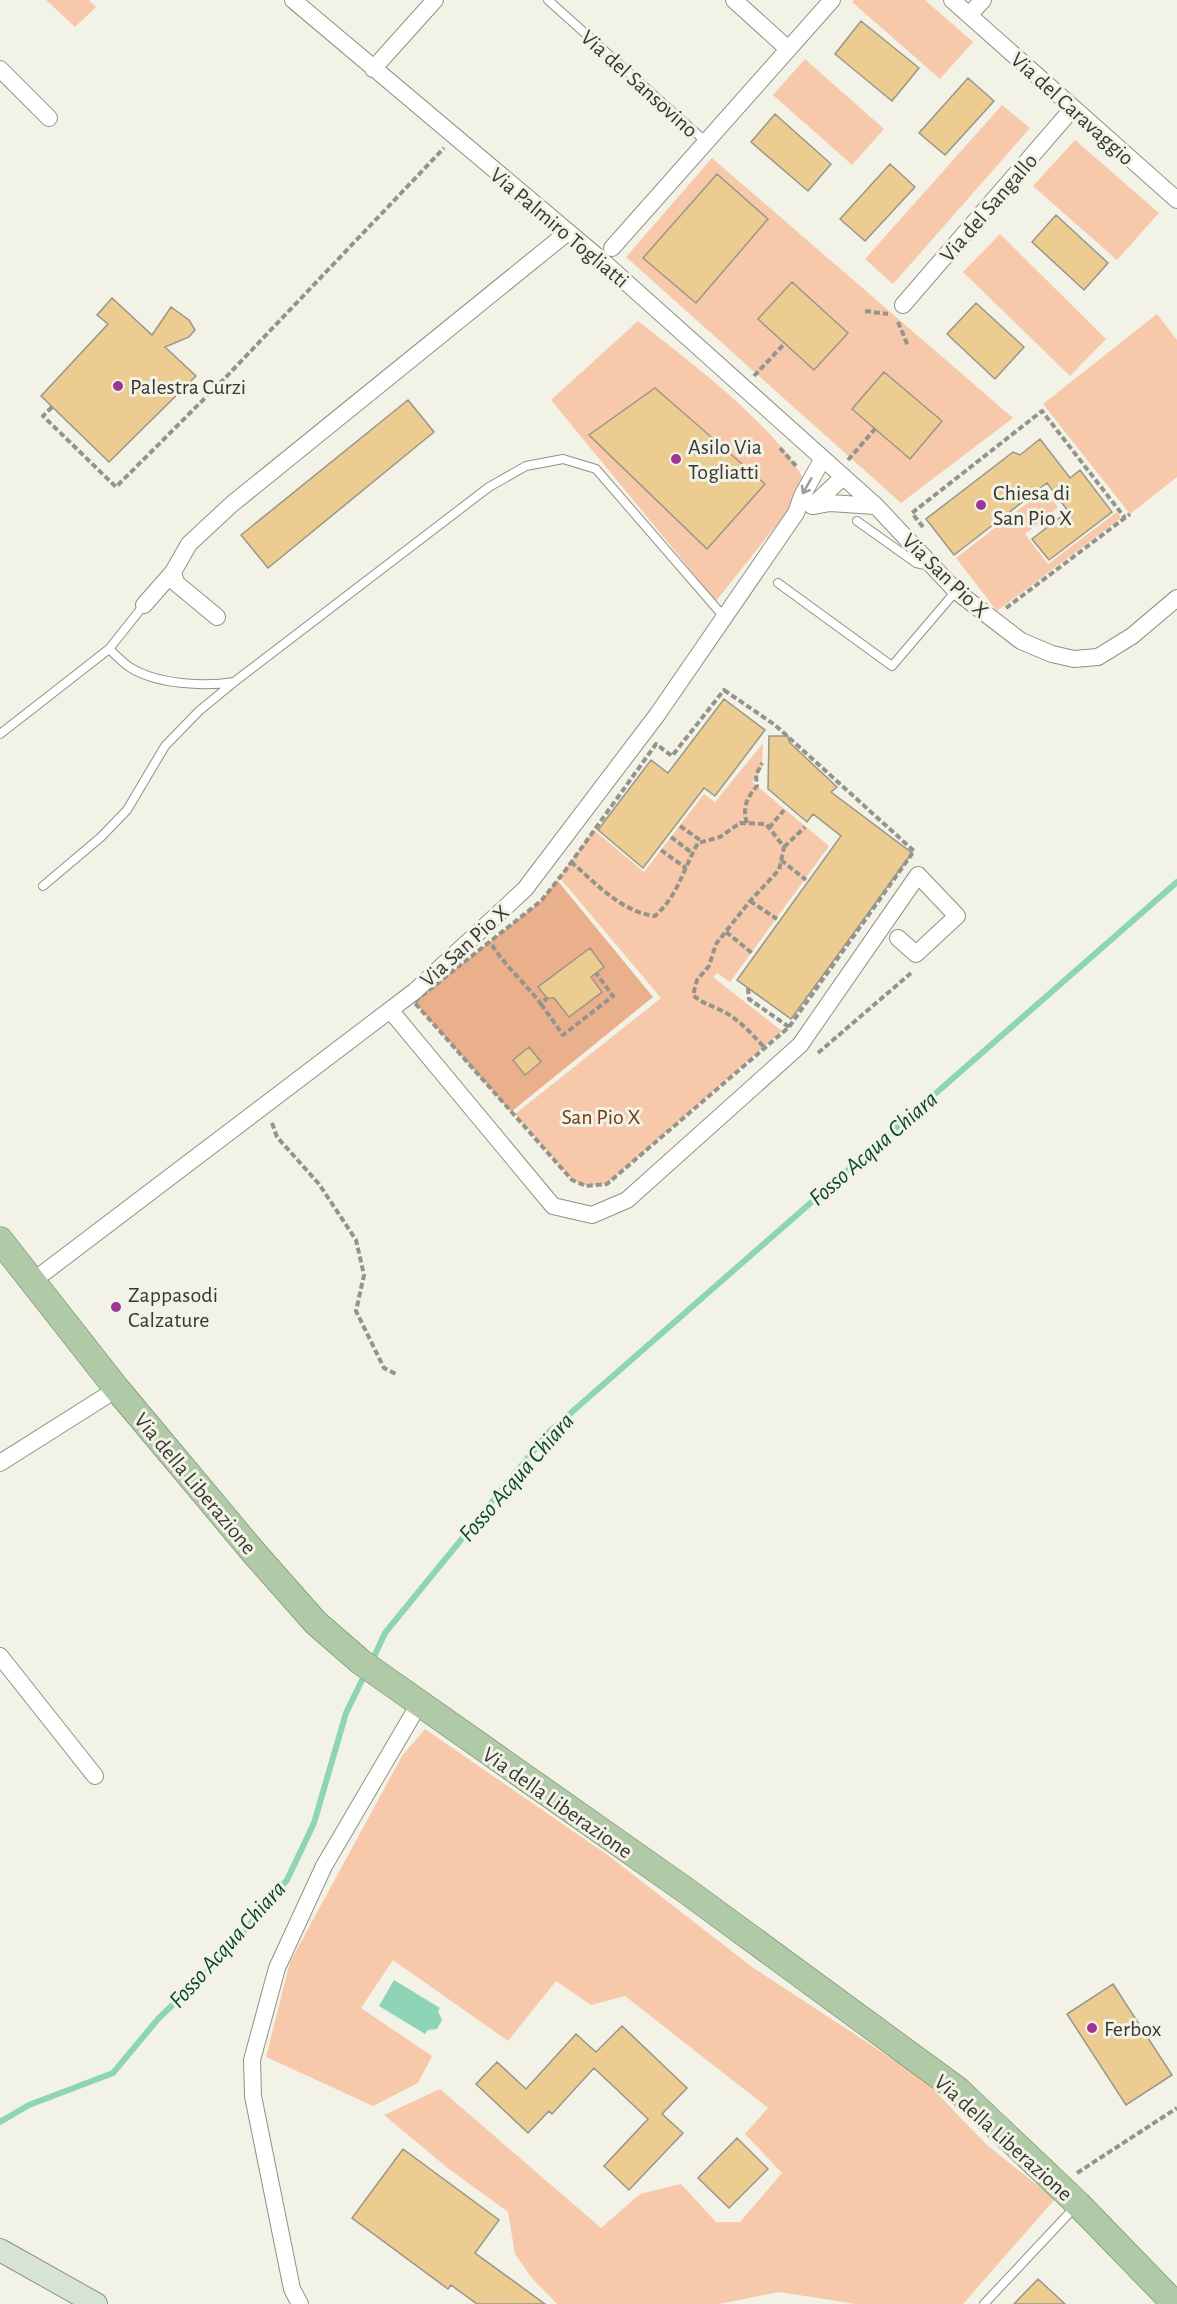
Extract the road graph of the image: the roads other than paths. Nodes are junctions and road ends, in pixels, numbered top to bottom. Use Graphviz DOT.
graph roads {
  1 [pos="293,0"];
  2 [pos="435,0"];
  3 [pos="548,0"];
  4 [pos="734,0"];
  5 [pos="832,0"];
  6 [pos="952,0"];
  7 [pos="983,0"];
  8 [pos="969,15"];
  9 [pos="788,49"];
  10 [pos="0,69"];
  11 [pos="372,69"];
  12 [pos="1073,108"];
  13 [pos="49,118"];
  14 [pos="705,141"];
  15 [pos="1177,200"];
  16 [pos="568,232"];
  17 [pos="612,248"];
  18 [pos="899,310"];
  19 [pos="822,460"];
  20 [pos="844,470"];
  21 [pos="814,506"];
  22 [pos="876,506"];
  23 [pos="796,513"];
  24 [pos="857,521"];
  25 [pos="932,566"];
  26 [pos="173,572"];
  27 [pos="778,583"];
  28 [pos="956,591"];
  29 [pos="1177,598"];
  30 [pos="144,605"];
  31 [pos="724,616"];
  32 [pos="217,617"];
  33 [pos="109,649"];
  34 [pos="234,682"];
  35 [pos="0,734"];
  36 [pos="43,886"];
  37 [pos="898,938"];
  38 [pos="390,1010"];
  39 [pos="0,1240"];
  40 [pos="33,1281"];
  41 [pos="117,1389"];
  42 [pos="0,1463"];
  43 [pos="0,1656"];
  44 [pos="419,1704"];
  45 [pos="95,1776"];
  46 [pos="1078,2204"];
  47 [pos="0,2250"];
  48 [pos="96,2304"];
  49 [pos="300,2304"];
  50 [pos="984,2304"];
  51 [pos="1175,2304"];
  1 -- 11 [label="street, Via Palmiro Togliatti"];
  2 -- 11 [label="street"];
  3 -- 14 [label="lane, Via del Sansovino"];
  4 -- 9 [label="street"];
  5 -- 9 [label="street, Via del Sansovino"];
  6 -- 8 [label="street, Via del Caravaggio"];
  7 -- 8 [label="street"];
  8 -- 12 [label="street, Via del Caravaggio"];
  9 -- 14 [label="street, Via del Sansovino"];
  10 -- 13 [label="street"];
  11 -- 16 [label="street, Via Palmiro Togliatti"];
  12 -- 15 [label="street, Via del Caravaggio"];
  12 -- 18 [label="street, Via del Sangallo"];
  14 -- 17 [label="street, Via del Sansovino"];
  16 -- 19 [label="street, Via Palmiro Togliatti"];
  16 -- 26 [label="street"];
  19 -- 20 [label="street, Via San Pio X"];
  19 -- 23 [label="street, Via San Pio X, one-way"];
  20 -- 21 [label="street"];
  20 -- 22 [label="street, Via San Pio X"];
  21 -- 22 [label="street"];
  21 -- 23 [label="street"];
  22 -- 25 [label="street, Via San Pio X"];
  23 -- 31 [label="street, Via San Pio X"];
  24 -- 25 [label="lane"];
  25 -- 28 [label="street, Via San Pio X"];
  26 -- 30 [label="street"];
  26 -- 32 [label="street"];
  27 -- 28 [label="lane"];
  28 -- 29 [label="street, Via San Pio X"];
  30 -- 33 [label="lane"];
  31 -- 34 [label="lane"];
  31 -- 38 [label="street, Via San Pio X"];
  33 -- 34 [label="lane"];
  33 -- 35 [label="lane"];
  34 -- 36 [label="lane"];
  37 -- 38 [label="street"];
  38 -- 40 [label="street, Via San Pio X"];
  39 -- 40 [label="main road, Via della Liberazione"];
  40 -- 41 [label="main road, Via della Liberazione"];
  41 -- 42 [label="street"];
  41 -- 44 [label="main road, Via della Liberazione"];
  43 -- 45 [label="street"];
  44 -- 46 [label="main road, Via della Liberazione"];
  44 -- 49 [label="street"];
  46 -- 50 [label="lane"];
  46 -- 51 [label="main road, Via della Liberazione"];
  47 -- 48 [label="street"];
}
